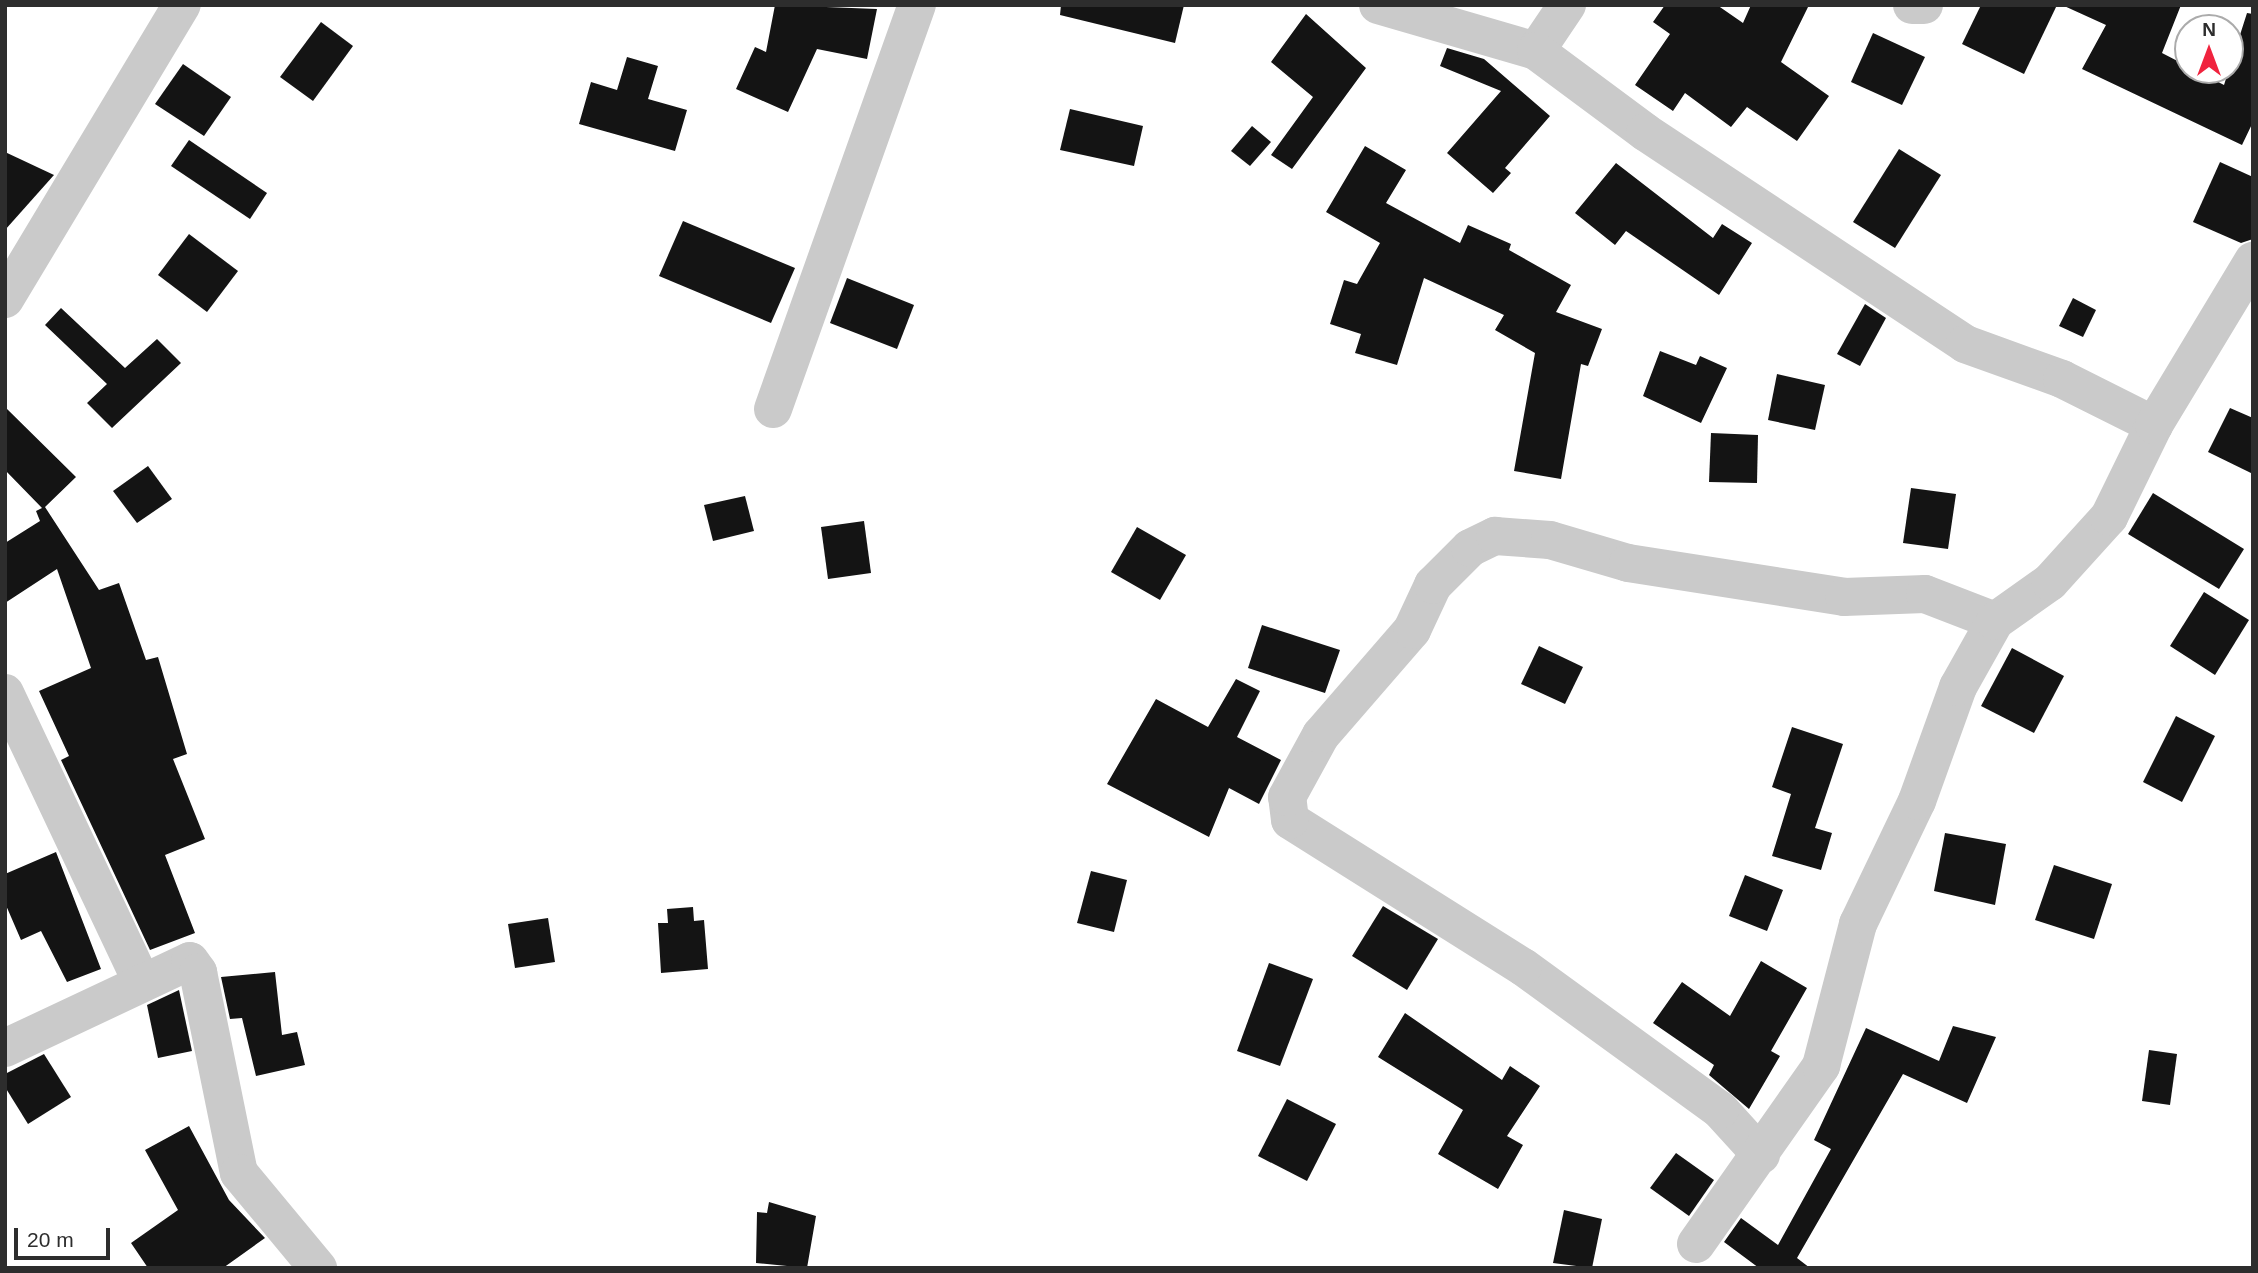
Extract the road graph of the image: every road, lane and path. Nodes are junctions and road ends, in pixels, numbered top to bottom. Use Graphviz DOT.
graph roads {
  1 [pos="182,5"];
  2 [pos="917,5"];
  3 [pos="1378,5"];
  4 [pos="1567,5"];
  5 [pos="1912,5"];
  6 [pos="1924,5"];
  7 [pos="1535,51"];
  8 [pos="2253,261"];
  9 [pos="5,299"];
  10 [pos="773,409"];
  11 [pos="2154,425"];
  12 [pos="1995,621"];
  13 [pos="5,693"];
  14 [pos="141,979"];
  15 [pos="5,1048"];
  16 [pos="1761,1155"];
  17 [pos="1696,1244"];
  18 [pos="318,1268"];
  1 -- 9 [label="street"];
  2 -- 10 [label="street"];
  3 -- 7 [label="street"];
  4 -- 7 [label="street"];
  5 -- 6 [label="street"];
  7 -- 11 [label="street"];
  8 -- 11 [label="street"];
  11 -- 12 [label="street"];
  12 -- 16 [label="street"];
  12 -- 16 [label="street"];
  13 -- 14 [label="street"];
  14 -- 15 [label="street"];
  14 -- 18 [label="street"];
  16 -- 17 [label="street"];
}
